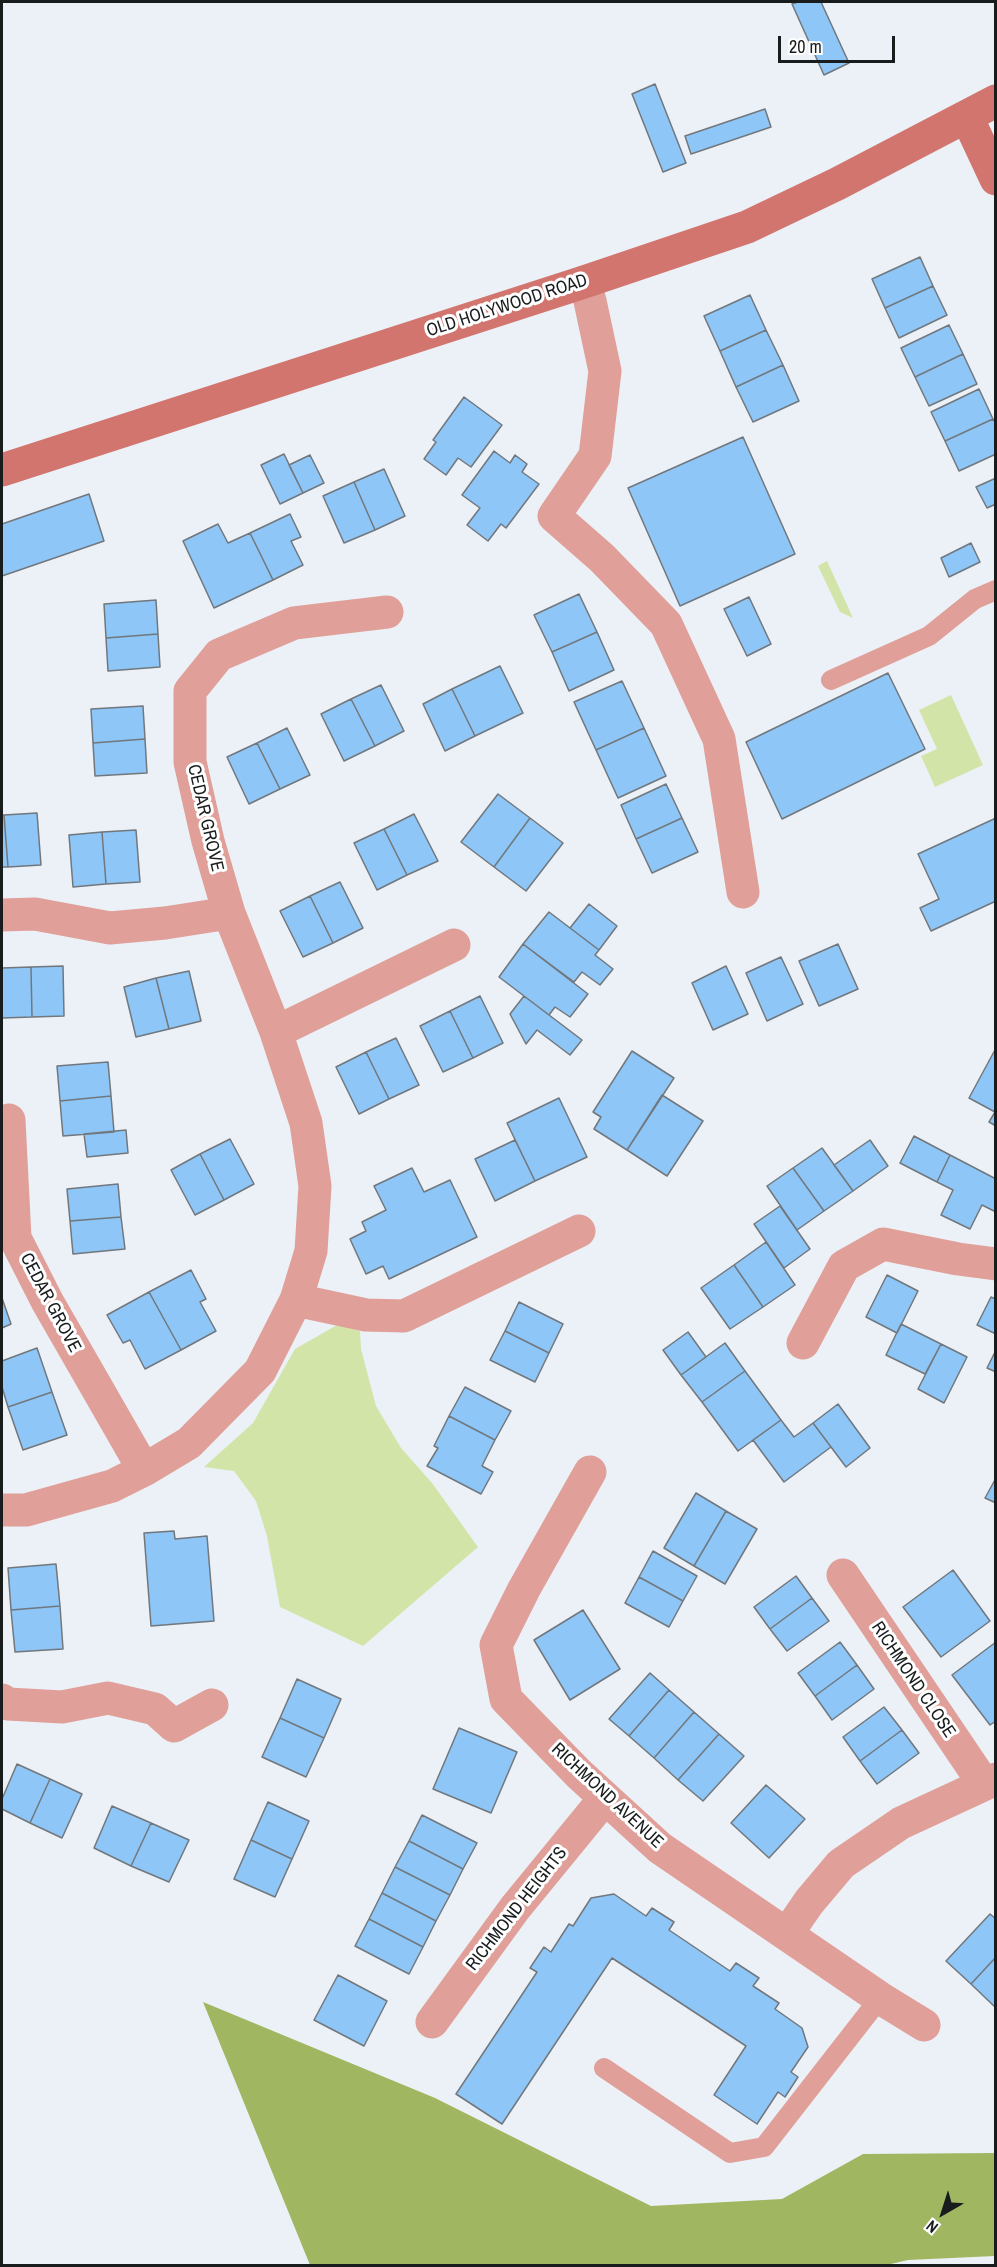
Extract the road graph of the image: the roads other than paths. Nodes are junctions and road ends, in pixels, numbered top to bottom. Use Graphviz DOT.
graph roads {
  1 [pos="996,101"];
  2 [pos="967,117"];
  3 [pos="996,179"];
  4 [pos="584,282"];
  5 [pos="2,470"];
  6 [pos="996,590"];
  7 [pos="387,612"];
  8 [pos="831,680"];
  9 [pos="743,892"];
  10 [pos="229,913"];
  11 [pos="2,915"];
  12 [pos="454,945"];
  13 [pos="276,1032"];
  14 [pos="9,1120"];
  15 [pos="579,1230"];
  16 [pos="996,1264"];
  17 [pos="296,1300"];
  18 [pos="803,1344"];
  19 [pos="144,1470"];
  20 [pos="590,1472"];
  21 [pos="2,1510"];
  22 [pos="843,1575"];
  23 [pos="2,1700"];
  24 [pos="212,1704"];
  25 [pos="990,1781"];
  26 [pos="605,1798"];
  27 [pos="787,1934"];
  28 [pos="880,1998"];
  29 [pos="432,2022"];
  30 [pos="924,2025"];
  31 [pos="604,2067"];
  1 -- 2 [label="street, OLD HOLYWOOD ROAD"];
  2 -- 3 [label="street"];
  2 -- 4 [label="street, OLD HOLYWOOD ROAD"];
  4 -- 5 [label="street, OLD HOLYWOOD ROAD"];
  4 -- 9 [label="street"];
  6 -- 8 [label="lane"];
  7 -- 10 [label="street, CEDAR GROVE"];
  10 -- 11 [label="street"];
  10 -- 13 [label="street, CEDAR GROVE"];
  12 -- 13 [label="street"];
  13 -- 17 [label="street, CEDAR GROVE"];
  14 -- 19 [label="street, CEDAR GROVE"];
  15 -- 17 [label="street"];
  16 -- 18 [label="street"];
  17 -- 19 [label="street, CEDAR GROVE"];
  19 -- 21 [label="street, CEDAR GROVE"];
  20 -- 26 [label="street, RICHMOND AVENUE"];
  22 -- 25 [label="street, RICHMOND CLOSE"];
  23 -- 24 [label="street"];
  25 -- 27 [label="street"];
  26 -- 27 [label="street, RICHMOND AVENUE"];
  26 -- 29 [label="street, RICHMOND HEIGHTS"];
  27 -- 28 [label="street, RICHMOND AVENUE"];
  28 -- 30 [label="street, RICHMOND AVENUE"];
  28 -- 31 [label="lane"];
}
